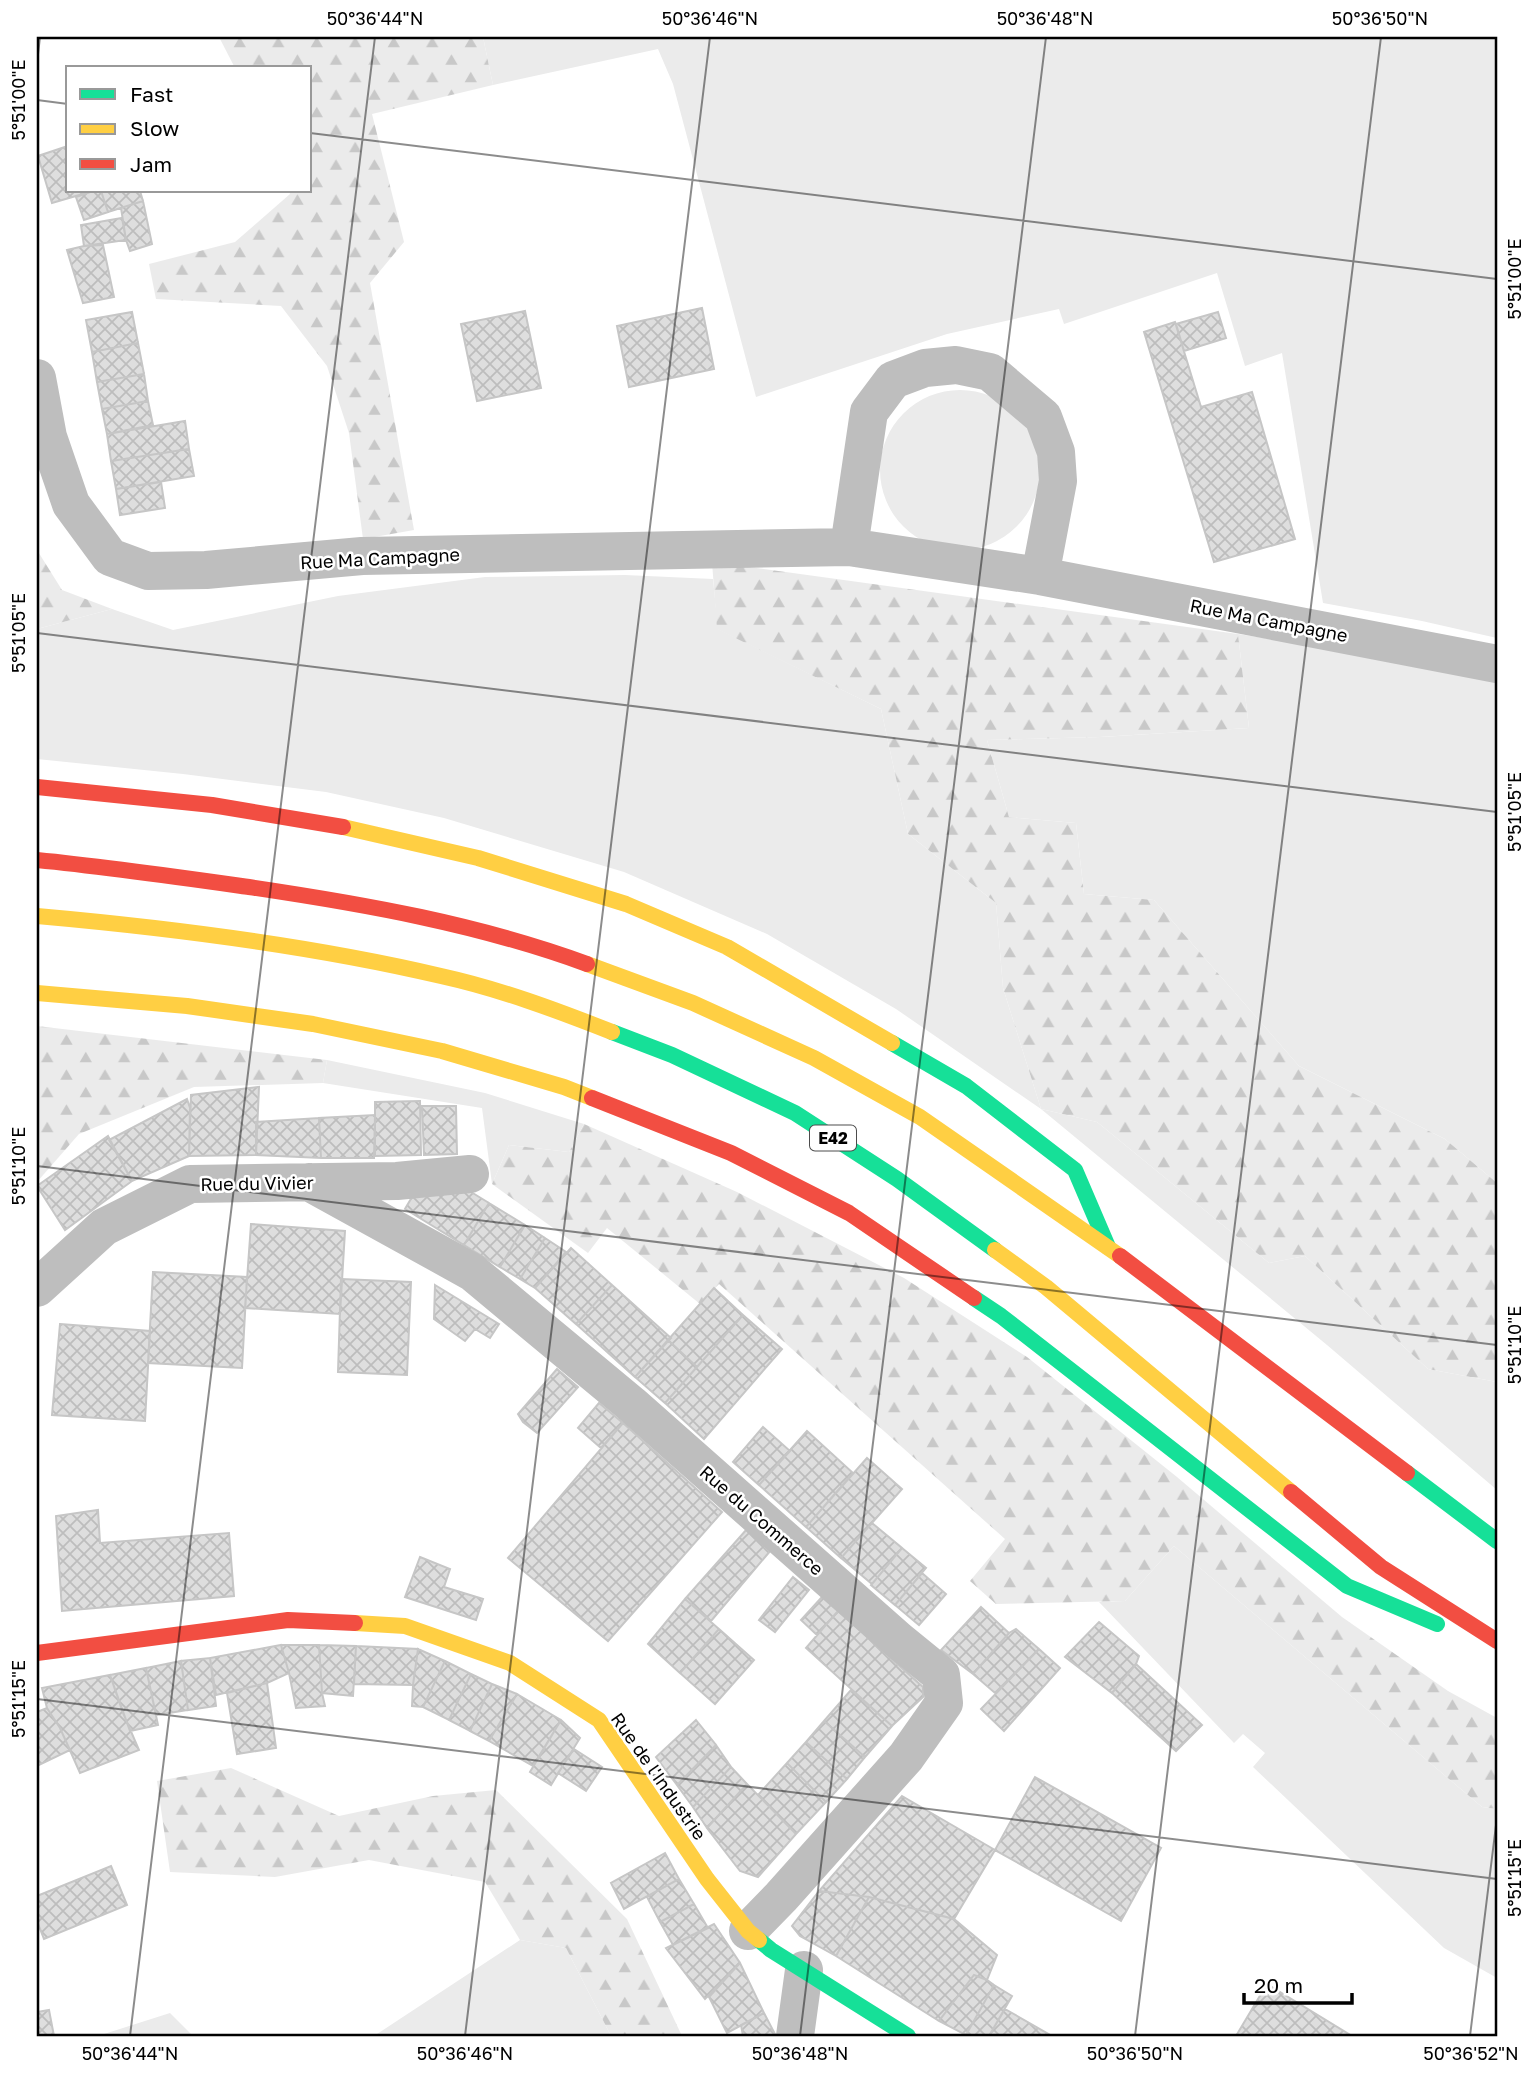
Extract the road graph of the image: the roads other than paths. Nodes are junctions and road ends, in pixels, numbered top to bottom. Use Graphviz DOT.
graph roads {
  1 [pos="37,378"];
  2 [pos="849,547"];
  3 [pos="1040,576"];
  4 [pos="1497,664"];
  5 [pos="37,787"];
  6 [pos="37,860"];
  7 [pos="37,916"];
  8 [pos="37,993"];
  9 [pos="470,1174"];
  10 [pos="309,1182"];
  11 [pos="1108,1247"];
  12 [pos="37,1288"];
  13 [pos="1497,1541"];
  14 [pos="1497,1641"];
  15 [pos="1497,1649"];
  16 [pos="37,1653"];
  17 [pos="748,1931"];
  18 [pos="804,1970"];
  19 [pos="795,2036"];
  20 [pos="908,2036"];
  1 -- 2 [label="street, Rue Ma Campagne"];
  2 -- 3 [label="street, Rue Ma Campagne"];
  2 -- 3 [label="street"];
  3 -- 4 [label="street, Rue Ma Campagne"];
  5 -- 11 [label="main road"];
  6 -- 11 [label="main road"];
  7 -- 14 [label="main road, E42"];
  8 -- 15 [label="main road"];
  9 -- 10 [label="street, Rue du Vivier"];
  10 -- 12 [label="street, Rue du Vivier"];
  10 -- 17 [label="street, Rue du Commerce"];
  11 -- 13 [label="main road"];
  16 -- 17 [label="main road, Rue de l'Industrie"];
  17 -- 18 [label="main road, Rue de l'Industrie"];
  18 -- 19 [label="street"];
  18 -- 20 [label="main road, Rue de l'Industrie"];
}
